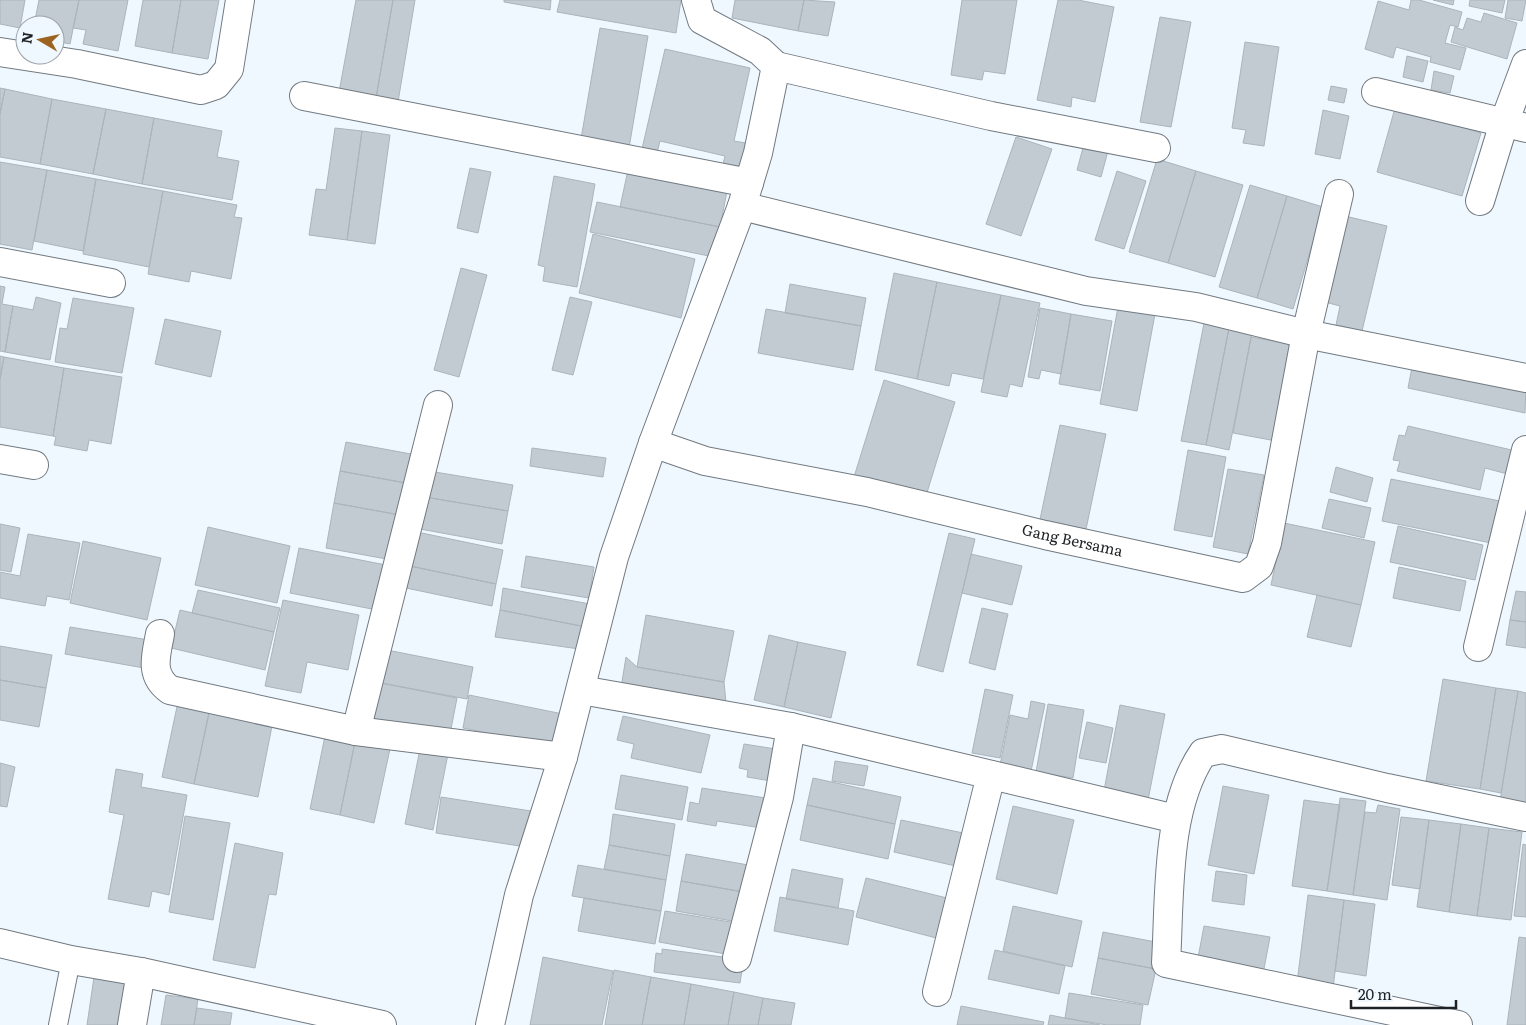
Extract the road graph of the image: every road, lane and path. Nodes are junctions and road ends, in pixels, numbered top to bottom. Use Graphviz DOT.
graph roads {
  1 [pos="240,0"];
  2 [pos="696,0"];
  3 [pos="0,52"];
  4 [pos="1526,64"];
  5 [pos="776,66"];
  6 [pos="1376,92"];
  7 [pos="304,96"];
  8 [pos="1515,126"];
  9 [pos="1156,148"];
  10 [pos="746,194"];
  11 [pos="1339,194"];
  12 [pos="1480,201"];
  13 [pos="0,262"];
  14 [pos="111,283"];
  15 [pos="1306,334"];
  16 [pos="1526,378"];
  17 [pos="438,405"];
  18 [pos="653,443"];
  19 [pos="1526,450"];
  20 [pos="0,459"];
  21 [pos="34,465"];
  22 [pos="160,634"];
  23 [pos="1478,647"];
  24 [pos="581,690"];
  25 [pos="791,727"];
  26 [pos="356,731"];
  27 [pos="563,757"];
  28 [pos="991,775"];
  29 [pos="1526,817"];
  30 [pos="1176,818"];
  31 [pos="0,943"];
  32 [pos="737,958"];
  33 [pos="71,960"];
  34 [pos="141,972"];
  35 [pos="937,992"];
  36 [pos="58,1025"];
  37 [pos="132,1025"];
  38 [pos="382,1025"];
  39 [pos="490,1025"];
  40 [pos="1458,1025"];
  1 -- 3 [label="street"];
  2 -- 5 [label="street"];
  4 -- 8 [label="street"];
  5 -- 9 [label="street"];
  5 -- 10 [label="street"];
  6 -- 8 [label="street"];
  7 -- 10 [label="street"];
  8 -- 12 [label="street"];
  10 -- 15 [label="street"];
  10 -- 18 [label="street"];
  11 -- 15 [label="street, Gang Bersama"];
  13 -- 14 [label="street"];
  15 -- 16 [label="street"];
  15 -- 18 [label="street, Gang Bersama"];
  17 -- 26 [label="street"];
  18 -- 24 [label="street"];
  19 -- 23 [label="street"];
  20 -- 21 [label="street"];
  22 -- 26 [label="street"];
  24 -- 25 [label="street"];
  24 -- 27 [label="street"];
  25 -- 28 [label="street"];
  25 -- 32 [label="street"];
  26 -- 27 [label="street"];
  27 -- 39 [label="street"];
  28 -- 30 [label="street"];
  28 -- 35 [label="street"];
  29 -- 30 [label="street"];
  30 -- 40 [label="street"];
  31 -- 33 [label="street"];
  33 -- 34 [label="street"];
  33 -- 36 [label="lane"];
  34 -- 37 [label="street"];
  34 -- 38 [label="street"];
}
